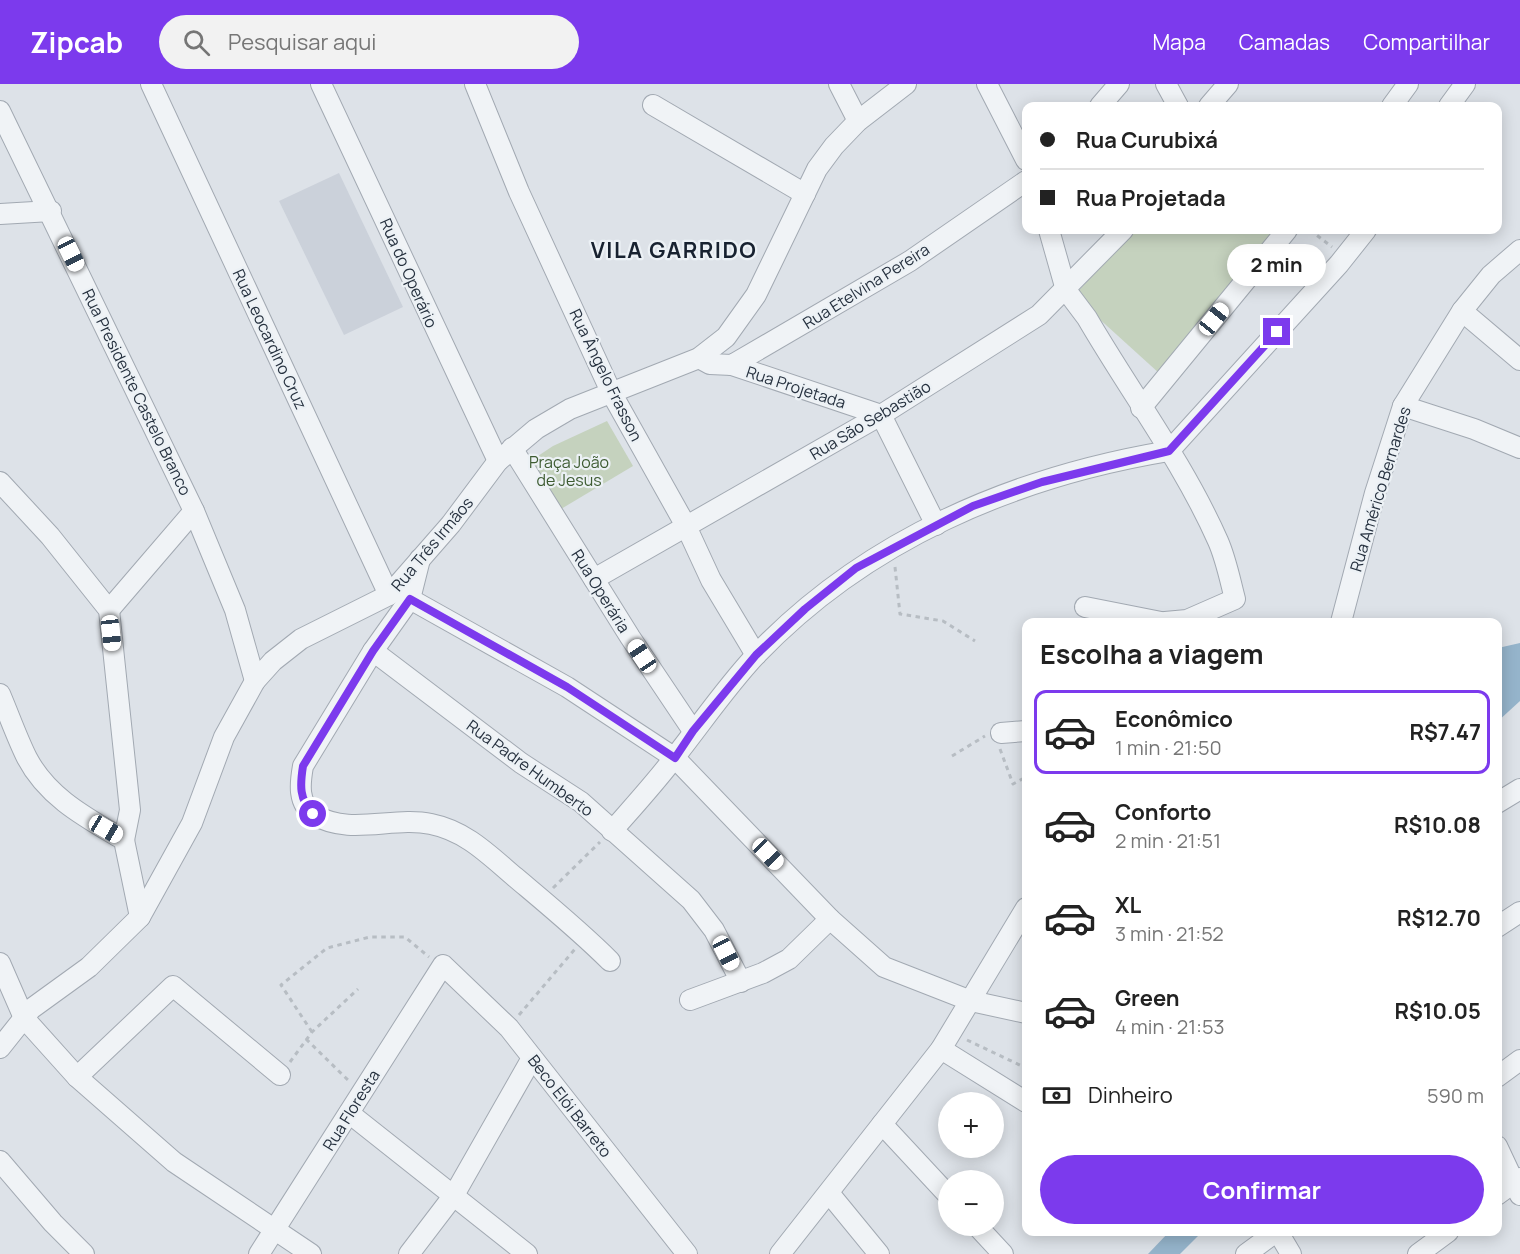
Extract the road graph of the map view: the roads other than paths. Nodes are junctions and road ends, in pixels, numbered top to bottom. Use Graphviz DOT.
graph roads {
  1 [pos="151,84"];
  2 [pos="321,84"];
  3 [pos="476,84"];
  4 [pos="839,84"];
  5 [pos="906,84"];
  6 [pos="987,84"];
  7 [pos="1119,84"];
  8 [pos="1166,84"];
  9 [pos="1228,84"];
  10 [pos="1408,84"];
  11 [pos="1466,84"];
  12 [pos="1103,102"];
  13 [pos="1176,102"];
  14 [pos="1212,102"];
  15 [pos="1395,102"];
  16 [pos="1452,102"];
  17 [pos="653,105"];
  18 [pos="0,111"];
  19 [pos="858,121"];
  20 [pos="1022,152"];
  21 [pos="1022,184"];
  22 [pos="805,194"];
  23 [pos="51,211"];
  24 [pos="0,214"];
  25 [pos="1050,234"];
  26 [pos="1119,234"];
  27 [pos="1284,234"];
  28 [pos="1363,234"];
  29 [pos="1520,250"];
  30 [pos="1066,290"];
  31 [pos="1462,311"];
  32 [pos="699,358"];
  33 [pos="1520,360"];
  34 [pos="732,365"];
  35 [pos="612,393"];
  36 [pos="1403,406"];
  37 [pos="1141,408"];
  38 [pos="881,415"];
  39 [pos="1520,448"];
  40 [pos="1169,451"];
  41 [pos="505,455"];
  42 [pos="0,482"];
  43 [pos="194,510"];
  44 [pos="936,525"];
  45 [pos="686,526"];
  46 [pos="421,557"];
  47 [pos="594,579"];
  48 [pos="389,595"];
  49 [pos="410,599"];
  50 [pos="1085,607"];
  51 [pos="109,610"];
  52 [pos="1142,618"];
  53 [pos="1192,618"];
  54 [pos="1342,618"];
  55 [pos="373,651"];
  56 [pos="756,655"];
  57 [pos="255,681"];
  58 [pos="0,694"];
  59 [pos="693,731"];
  60 [pos="1022,732"];
  61 [pos="997,736"];
  62 [pos="675,758"];
  63 [pos="1520,789"];
  64 [pos="1502,800"];
  65 [pos="612,831"];
  66 [pos="124,840"];
  67 [pos="1520,912"];
  68 [pos="140,917"];
  69 [pos="830,919"];
  70 [pos="1502,924"];
  71 [pos="1018,932"];
  72 [pos="610,961"];
  73 [pos="0,963"];
  74 [pos="443,965"];
  75 [pos="741,982"];
  76 [pos="690,1000"];
  77 [pos="971,1001"];
  78 [pos="1022,1011"];
  79 [pos="24,1018"];
  80 [pos="0,1048"];
  81 [pos="941,1049"];
  82 [pos="532,1058"];
  83 [pos="1520,1060"];
  84 [pos="1502,1073"];
  85 [pos="280,1075"];
  86 [pos="77,1077"];
  87 [pos="1022,1100"];
  88 [pos="349,1113"];
  89 [pos="882,1125"];
  90 [pos="1502,1155"];
  91 [pos="0,1161"];
  92 [pos="938,1184"];
  93 [pos="1518,1185"];
  94 [pos="829,1193"];
  95 [pos="1502,1193"];
  96 [pos="454,1195"];
  97 [pos="276,1229"];
  98 [pos="987,1236"];
  99 [pos="1271,1236"];
  100 [pos="1280,1236"];
  101 [pos="1443,1236"];
  102 [pos="76,1251"];
  103 [pos="259,1254"];
  104 [pos="311,1254"];
  105 [pos="410,1254"];
  106 [pos="527,1254"];
  107 [pos="687,1254"];
  108 [pos="780,1254"];
  109 [pos="879,1254"];
  110 [pos="1004,1254"];
  111 [pos="1246,1254"];
  112 [pos="1291,1254"];
  113 [pos="1418,1254"];
  1 -- 48 [label="street, Rua Leocardino Cruz"];
  2 -- 41 [label="street, Rua do Operário"];
  3 -- 35 [label="street, Rua Ângelo Frasson"];
  4 -- 19 [label="street"];
  5 -- 19 [label="street, Rua Três Irmãos"];
  6 -- 20 [label="street"];
  7 -- 12 [label="street"];
  8 -- 13 [label="street"];
  9 -- 14 [label="street"];
  10 -- 15 [label="street"];
  11 -- 16 [label="street"];
  17 -- 22 [label="street"];
  18 -- 23 [label="street, Rua Presidente Castelo Branco"];
  19 -- 22 [label="street, Rua Três Irmãos"];
  21 -- 34 [label="street, Rua Etelvina Pereira"];
  22 -- 32 [label="street, Rua Três Irmãos"];
  23 -- 24 [label="street"];
  23 -- 43 [label="street, Rua Presidente Castelo Branco"];
  25 -- 30 [label="street"];
  26 -- 30 [label="street, Rua São Sebastião"];
  27 -- 37 [label="street"];
  28 -- 40 [label="street"];
  29 -- 31 [label="street, Rua Américo Bernardes"];
  30 -- 37 [label="street"];
  30 -- 38 [label="street, Rua São Sebastião"];
  31 -- 33 [label="street"];
  31 -- 36 [label="street, Rua Américo Bernardes"];
  32 -- 34 [label="street"];
  32 -- 35 [label="street, Rua Três Irmãos"];
  34 -- 38 [label="street, Rua Projetada"];
  35 -- 41 [label="street, Rua Três Irmãos"];
  35 -- 45 [label="street, Rua Ângelo Frasson"];
  36 -- 39 [label="street"];
  36 -- 54 [label="street, Rua Américo Bernardes"];
  37 -- 40 [label="street"];
  38 -- 44 [label="street"];
  38 -- 45 [label="street, Rua São Sebastião"];
  40 -- 44 [label="street"];
  40 -- 53 [label="street"];
  41 -- 46 [label="street, Rua Três Irmãos"];
  41 -- 47 [label="street, Rua Operária"];
  42 -- 51 [label="street"];
  43 -- 51 [label="street"];
  43 -- 57 [label="street, Rua Presidente Castelo Branco"];
  44 -- 56 [label="street"];
  45 -- 47 [label="street, Rua São Sebastião"];
  45 -- 56 [label="street, Rua Ângelo Frasson"];
  46 -- 48 [label="street, Rua Três Irmãos"];
  46 -- 49 [label="street"];
  47 -- 59 [label="street, Rua Operária"];
  48 -- 57 [label="street, Rua Três Irmãos"];
  49 -- 55 [label="street"];
  49 -- 62 [label="street"];
  50 -- 52 [label="street"];
  51 -- 66 [label="street"];
  55 -- 65 [label="street, Rua Padre Humberto"];
  55 -- 72 [label="street"];
  56 -- 59 [label="street"];
  57 -- 68 [label="street, Rua Três Irmãos"];
  58 -- 66 [label="street"];
  59 -- 62 [label="street"];
  60 -- 61 [label="street"];
  62 -- 65 [label="street"];
  62 -- 69 [label="street"];
  63 -- 64 [label="street"];
  65 -- 75 [label="street, Rua Padre Humberto"];
  66 -- 68 [label="street"];
  67 -- 70 [label="street"];
  68 -- 79 [label="street, Rua Três Irmãos"];
  69 -- 75 [label="street"];
  69 -- 77 [label="street"];
  71 -- 77 [label="street"];
  73 -- 79 [label="street"];
  74 -- 82 [label="street, Beco Elói Barreto"];
  74 -- 88 [label="street, Rua Floresta"];
  75 -- 76 [label="street"];
  77 -- 78 [label="street"];
  77 -- 81 [label="street"];
  79 -- 80 [label="street, Rua Três Irmãos"];
  79 -- 86 [label="street"];
  81 -- 87 [label="street"];
  81 -- 89 [label="street"];
  82 -- 96 [label="street"];
  82 -- 107 [label="street, Beco Elói Barreto"];
  83 -- 84 [label="street"];
  85 -- 86 [label="street"];
  86 -- 97 [label="street"];
  88 -- 96 [label="street"];
  88 -- 97 [label="street, Rua Floresta"];
  89 -- 92 [label="street"];
  89 -- 94 [label="street"];
  90 -- 93 [label="street"];
  91 -- 102 [label="street"];
  93 -- 95 [label="street"];
  94 -- 108 [label="street"];
  94 -- 109 [label="street"];
  96 -- 105 [label="street"];
  96 -- 106 [label="street"];
  97 -- 103 [label="street, Rua Floresta"];
  97 -- 104 [label="street"];
  98 -- 110 [label="street"];
  99 -- 111 [label="street"];
  100 -- 112 [label="street"];
  101 -- 113 [label="street"];
}
